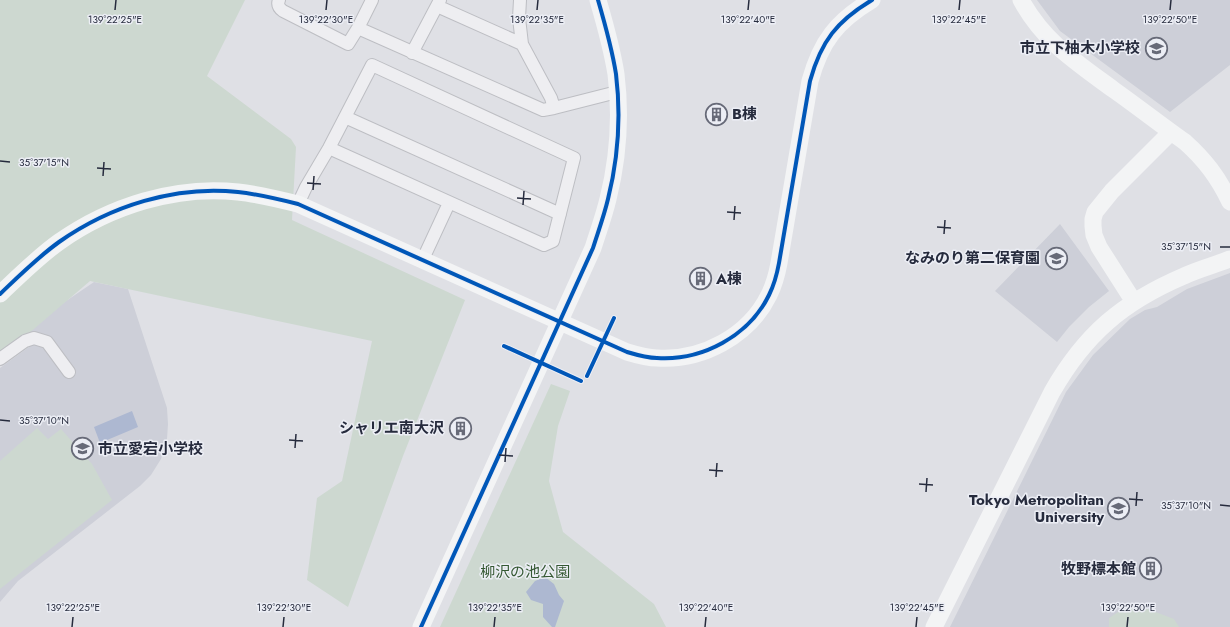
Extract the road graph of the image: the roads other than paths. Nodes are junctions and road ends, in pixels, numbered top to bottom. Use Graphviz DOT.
graph roads {
  1 [pos="279,0"];
  2 [pos="372,0"];
  3 [pos="520,0"];
  4 [pos="598,0"];
  5 [pos="872,0"];
  6 [pos="1021,0"];
  7 [pos="439,3"];
  8 [pos="358,28"];
  9 [pos="522,44"];
  10 [pos="412,53"];
  11 [pos="617,92"];
  12 [pos="554,108"];
  13 [pos="346,117"];
  14 [pos="1171,132"];
  15 [pos="329,148"];
  16 [pos="1230,202"];
  17 [pos="449,203"];
  18 [pos="298,204"];
  19 [pos="560,214"];
  20 [pos="423,259"];
  21 [pos="1230,259"];
  22 [pos="0,294"];
  23 [pos="1134,302"];
  24 [pos="560,322"];
  25 [pos="0,359"];
  26 [pos="69,372"];
  27 [pos="421,627"];
  28 [pos="934,627"];
  1 -- 8 [label="street"];
  2 -- 8 [label="street"];
  3 -- 9 [label="street"];
  4 -- 11 [label="street"];
  5 -- 24 [label="street"];
  6 -- 14 [label="street"];
  7 -- 9 [label="street"];
  7 -- 10 [label="street"];
  8 -- 10 [label="street"];
  9 -- 12 [label="street"];
  10 -- 12 [label="street"];
  11 -- 12 [label="street"];
  11 -- 24 [label="street"];
  13 -- 15 [label="street"];
  13 -- 19 [label="street"];
  13 -- 19 [label="street"];
  14 -- 16 [label="street"];
  14 -- 23 [label="street"];
  15 -- 17 [label="street"];
  15 -- 18 [label="street"];
  17 -- 19 [label="street"];
  17 -- 20 [label="street"];
  18 -- 20 [label="street"];
  18 -- 22 [label="street"];
  20 -- 24 [label="street"];
  21 -- 23 [label="street"];
  23 -- 28 [label="street"];
  24 -- 27 [label="street"];
  25 -- 26 [label="street"];
}
